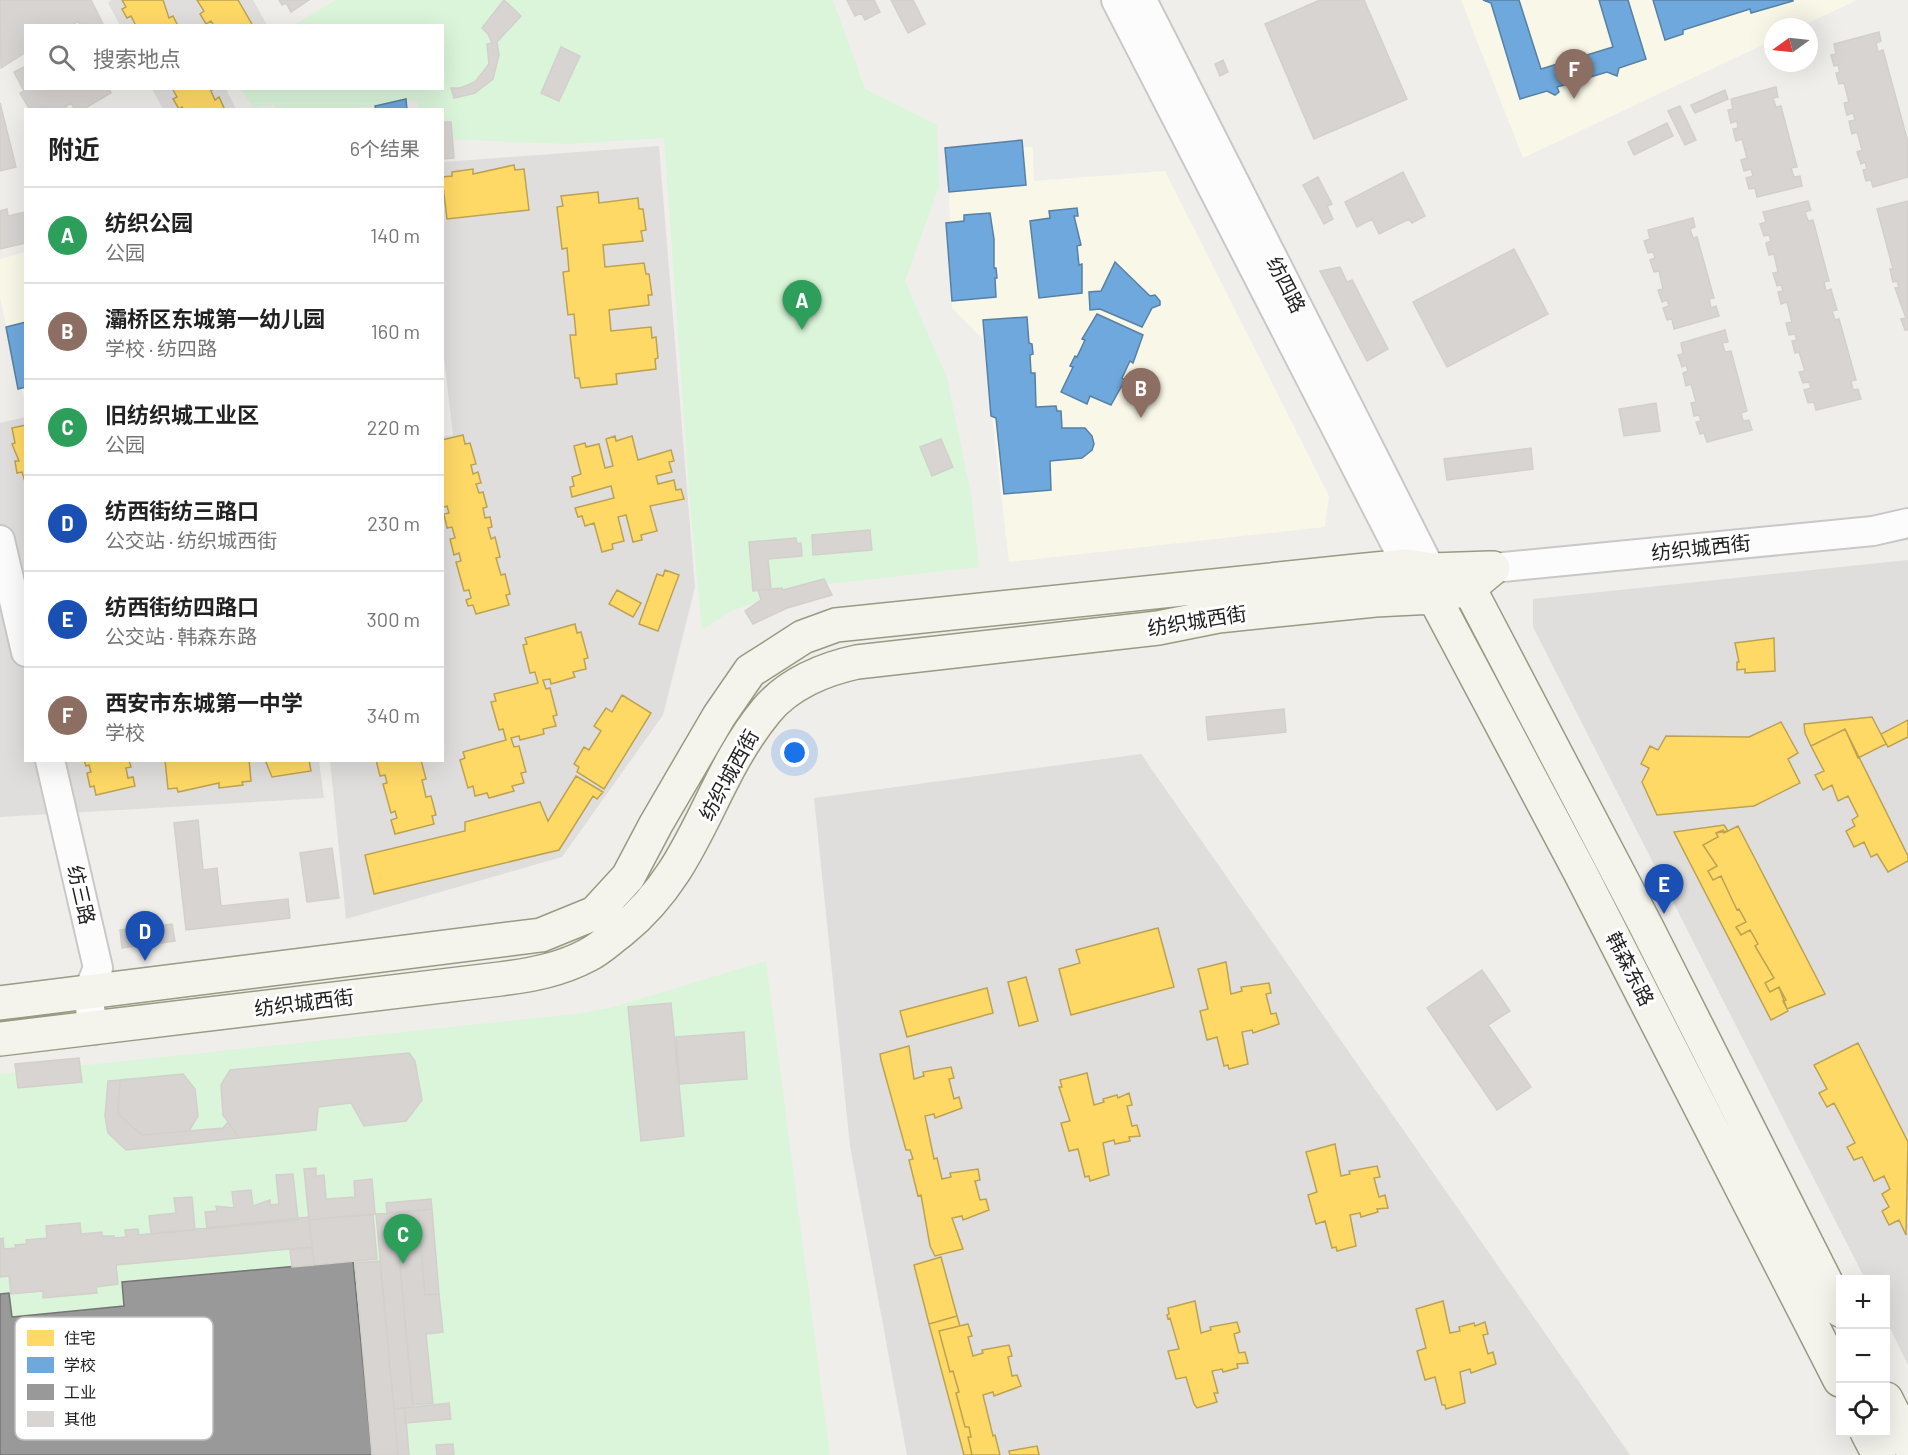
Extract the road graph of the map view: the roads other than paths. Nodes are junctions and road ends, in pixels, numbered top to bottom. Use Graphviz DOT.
graph roads {
  1 [pos="1116,0"];
  2 [pos="1142,0"];
  3 [pos="1908,523"];
  4 [pos="0,540"];
  5 [pos="1424,578"];
  6 [pos="1481,578"];
  7 [pos="24,643"];
  8 [pos="50,762"];
  9 [pos="88,992"];
  10 [pos="0,1003"];
  11 [pos="93,1030"];
  12 [pos="0,1039"];
  13 [pos="1836,1302"];
  14 [pos="1836,1372"];
  15 [pos="1890,1407"];
  16 [pos="1870,1437"];
  17 [pos="1908,1443"];
  18 [pos="1879,1455"];
  1 -- 5 [label="street, 纺四路"];
  2 -- 5 [label="street, 纺四路"];
  3 -- 6 [label="street, 纺织城西街"];
  4 -- 7 [label="street"];
  5 -- 6 [label="main road, 纺织城西街"];
  5 -- 9 [label="main road, 纺织城西街"];
  5 -- 11 [label="main road, 纺织城西街"];
  5 -- 14 [label="main road, 韩森东路"];
  6 -- 13 [label="main road, 韩森东路"];
  8 -- 9 [label="street, 纺三路"];
  9 -- 10 [label="main road, 纺织城西街"];
  9 -- 11 [label="street, 纺三路"];
  11 -- 12 [label="main road, 纺织城西街"];
  15 -- 17 [label="main road"];
  16 -- 18 [label="main road"];
}
